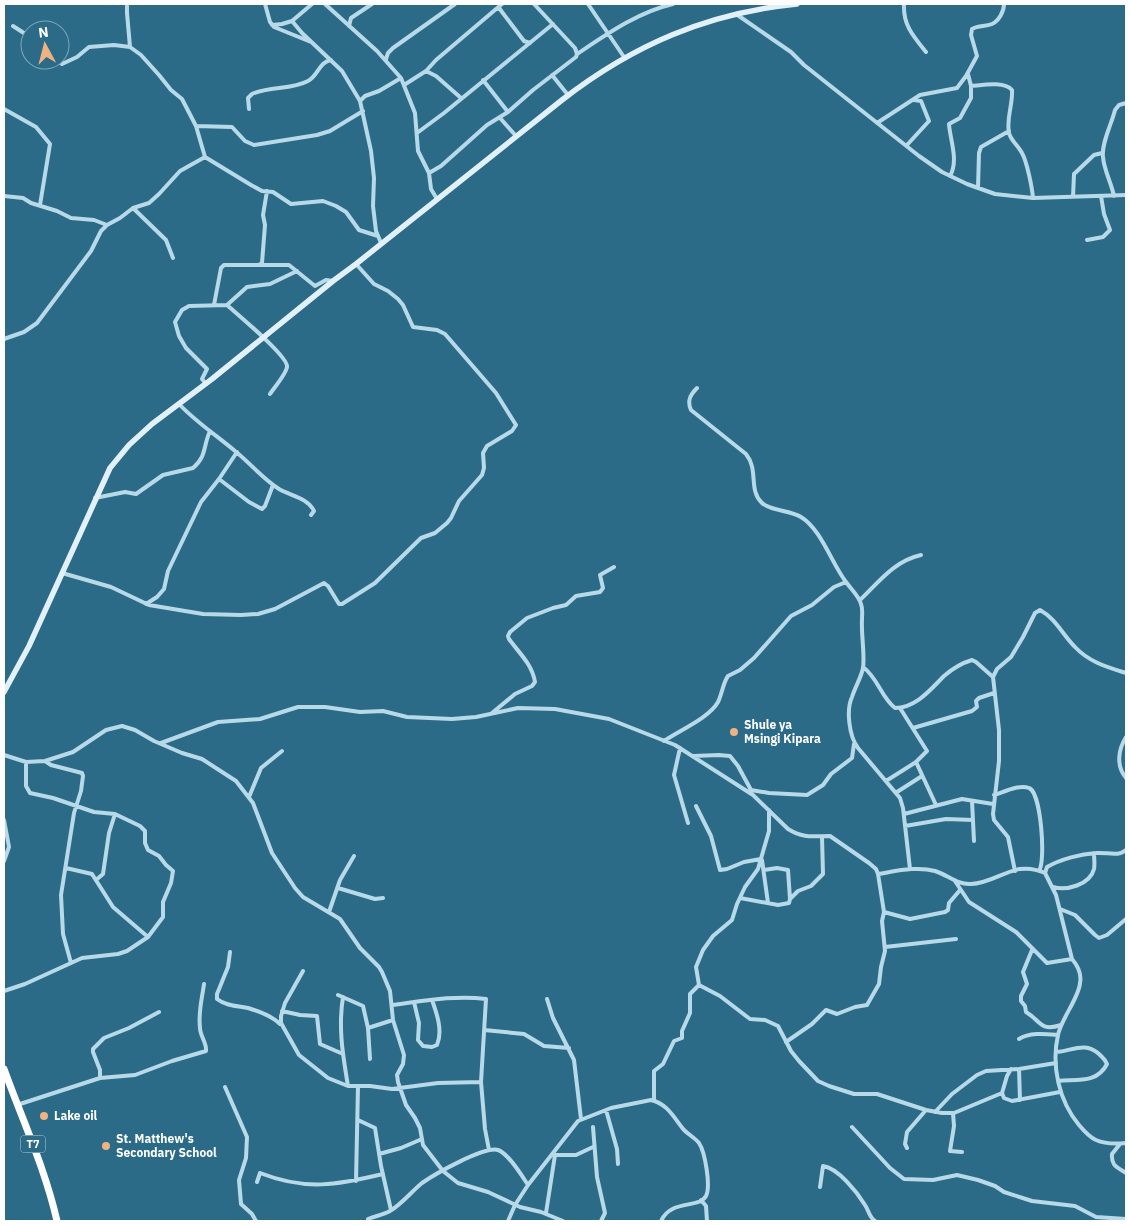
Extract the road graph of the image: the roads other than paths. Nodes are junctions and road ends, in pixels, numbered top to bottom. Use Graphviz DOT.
graph roads {
  1 [pos="127,4"];
  2 [pos="265,4"];
  3 [pos="312,4"];
  4 [pos="325,4"];
  5 [pos="372,4"];
  6 [pos="455,4"];
  7 [pos="502,4"];
  8 [pos="534,4"];
  9 [pos="588,4"];
  10 [pos="673,4"];
  11 [pos="797,4"];
  12 [pos="904,4"];
  13 [pos="1004,4"];
  14 [pos="498,8"];
  15 [pos="736,14"];
  16 [pos="292,21"];
  17 [pos="553,24"];
  18 [pos="272,25"];
  19 [pos="13,26"];
  20 [pos="348,26"];
  21 [pos="20,31"];
  22 [pos="608,33"];
  23 [pos="524,41"];
  24 [pos="313,43"];
  25 [pos="530,43"];
  26 [pos="130,47"];
  27 [pos="524,48"];
  28 [pos="926,52"];
  29 [pos="578,54"];
  30 [pos="624,57"];
  31 [pos="70,60"];
  32 [pos="332,60"];
  33 [pos="386,60"];
  34 [pos="426,71"];
  35 [pos="968,74"];
  36 [pos="552,75"];
  37 [pos="402,78"];
  38 [pos="483,80"];
  39 [pos="404,85"];
  40 [pos="971,86"];
  41 [pos="356,94"];
  42 [pos="568,95"];
  43 [pos="365,96"];
  44 [pos="461,98"];
  45 [pos="912,100"];
  46 [pos="360,101"];
  47 [pos="1126,103"];
  48 [pos="4,109"];
  49 [pos="248,110"];
  50 [pos="363,111"];
  51 [pos="508,112"];
  52 [pos="500,118"];
  53 [pos="877,123"];
  54 [pos="196,126"];
  55 [pos="1009,131"];
  56 [pos="417,133"];
  57 [pos="516,136"];
  58 [pos="907,145"];
  59 [pos="1102,152"];
  60 [pos="205,157"];
  61 [pos="429,173"];
  62 [pos="950,176"];
  63 [pos="978,188"];
  64 [pos="267,191"];
  65 [pos="1126,195"];
  66 [pos="4,196"];
  67 [pos="1101,196"];
  68 [pos="1114,196"];
  69 [pos="1073,197"];
  70 [pos="1033,198"];
  71 [pos="437,199"];
  72 [pos="40,205"];
  73 [pos="133,208"];
  74 [pos="107,225"];
  75 [pos="378,236"];
  76 [pos="1087,240"];
  77 [pos="380,243"];
  78 [pos="173,258"];
  79 [pos="356,264"];
  80 [pos="259,265"];
  81 [pos="297,271"];
  82 [pos="332,281"];
  83 [pos="214,305"];
  84 [pos="227,305"];
  85 [pos="264,338"];
  86 [pos="4,339"];
  87 [pos="206,384"];
  88 [pos="697,388"];
  89 [pos="270,394"];
  90 [pos="179,404"];
  91 [pos="210,431"];
  92 [pos="236,452"];
  93 [pos="219,479"];
  94 [pos="273,485"];
  95 [pos="95,498"];
  96 [pos="311,515"];
  97 [pos="921,555"];
  98 [pos="614,567"];
  99 [pos="62,573"];
  100 [pos="846,582"];
  101 [pos="860,600"];
  102 [pos="146,604"];
  103 [pos="863,667"];
  104 [pos="1126,673"];
  105 [pos="993,677"];
  106 [pos="4,692"];
  107 [pos="994,693"];
  108 [pos="900,708"];
  109 [pos="490,715"];
  110 [pos="913,728"];
  111 [pos="1126,736"];
  112 [pos="664,741"];
  113 [pos="161,743"];
  114 [pos="854,743"];
  115 [pos="680,748"];
  116 [pos="282,751"];
  117 [pos="4,755"];
  118 [pos="693,756"];
  119 [pos="44,761"];
  120 [pos="26,762"];
  121 [pos="916,762"];
  122 [pos="922,776"];
  123 [pos="1126,778"];
  124 [pos="886,781"];
  125 [pos="751,790"];
  126 [pos="897,792"];
  127 [pos="753,795"];
  128 [pos="994,795"];
  129 [pos="249,797"];
  130 [pos="972,801"];
  131 [pos="936,804"];
  132 [pos="993,804"];
  133 [pos="77,806"];
  134 [pos="696,806"];
  135 [pos="769,809"];
  136 [pos="115,814"];
  137 [pos="904,814"];
  138 [pos="4,820"];
  139 [pos="973,820"];
  140 [pos="688,823"];
  141 [pos="906,826"];
  142 [pos="822,837"];
  143 [pos="974,842"];
  144 [pos="1126,850"];
  145 [pos="1094,853"];
  146 [pos="354,856"];
  147 [pos="762,858"];
  148 [pos="4,861"];
  149 [pos="66,868"];
  150 [pos="910,869"];
  151 [pos="764,870"];
  152 [pos="1015,871"];
  153 [pos="1039,871"];
  154 [pos="1045,873"];
  155 [pos="878,874"];
  156 [pos="96,880"];
  157 [pos="955,881"];
  158 [pos="1053,887"];
  159 [pos="338,888"];
  160 [pos="960,890"];
  161 [pos="382,898"];
  162 [pos="740,898"];
  163 [pos="790,899"];
  164 [pos="768,903"];
  165 [pos="1060,909"];
  166 [pos="329,912"];
  167 [pos="884,912"];
  168 [pos="1126,919"];
  169 [pos="148,937"];
  170 [pos="956,939"];
  171 [pos="885,947"];
  172 [pos="1032,950"];
  173 [pos="230,952"];
  174 [pos="1072,959"];
  175 [pos="71,963"];
  176 [pos="303,971"];
  177 [pos="204,984"];
  178 [pos="698,985"];
  179 [pos="4,991"];
  180 [pos="338,995"];
  181 [pos="343,997"];
  182 [pos="432,1000"];
  183 [pos="547,1000"];
  184 [pos="414,1002"];
  185 [pos="392,1005"];
  186 [pos="282,1011"];
  187 [pos="159,1012"];
  188 [pos="393,1020"];
  189 [pos="282,1025"];
  190 [pos="1061,1025"];
  191 [pos="368,1028"];
  192 [pos="484,1030"];
  193 [pos="1058,1036"];
  194 [pos="1019,1038"];
  195 [pos="786,1042"];
  196 [pos="569,1048"];
  197 [pos="1056,1052"];
  198 [pos="342,1054"];
  199 [pos="370,1059"];
  200 [pos="1056,1063"];
  201 [pos="4,1069"];
  202 [pos="1012,1069"];
  203 [pos="1019,1069"];
  204 [pos="100,1078"];
  205 [pos="1058,1081"];
  206 [pos="481,1082"];
  207 [pos="348,1086"];
  208 [pos="358,1086"];
  209 [pos="225,1087"];
  210 [pos="400,1089"];
  211 [pos="1060,1092"];
  212 [pos="1002,1093"];
  213 [pos="1020,1100"];
  214 [pos="654,1101"];
  215 [pos="17,1105"];
  216 [pos="606,1110"];
  217 [pos="926,1110"];
  218 [pos="935,1112"];
  219 [pos="953,1113"];
  220 [pos="581,1119"];
  221 [pos="358,1120"];
  222 [pos="593,1127"];
  223 [pos="852,1127"];
  224 [pos="422,1139"];
  225 [pos="1126,1143"];
  226 [pos="1120,1144"];
  227 [pos="593,1147"];
  228 [pos="907,1148"];
  229 [pos="489,1150"];
  230 [pos="962,1152"];
  231 [pos="379,1154"];
  232 [pos="553,1155"];
  233 [pos="618,1164"];
  234 [pos="442,1171"];
  235 [pos="1126,1173"];
  236 [pos="383,1174"];
  237 [pos="356,1181"];
  238 [pos="256,1182"];
  239 [pos="528,1185"];
  240 [pos="820,1187"];
  241 [pos="701,1200"];
  242 [pos="515,1205"];
  243 [pos="391,1210"];
  244 [pos="547,1214"];
  245 [pos="368,1219"];
  246 [pos="1126,1219"];
  247 [pos="57,1221"];
  248 [pos="256,1221"];
  249 [pos="508,1221"];
  250 [pos="549,1221"];
  251 [pos="563,1221"];
  252 [pos="602,1221"];
  253 [pos="661,1221"];
  254 [pos="707,1221"];
  255 [pos="876,1221"];
  1 -- 26 [label="street"];
  2 -- 18 [label="street"];
  3 -- 16 [label="street"];
  4 -- 20 [label="street"];
  5 -- 20 [label="street"];
  6 -- 33 [label="street"];
  7 -- 14 [label="street"];
  8 -- 17 [label="street"];
  9 -- 22 [label="street"];
  10 -- 22 [label="street"];
  11 -- 15 [label="main road"];
  12 -- 28 [label="street"];
  13 -- 35 [label="street"];
  14 -- 23 [label="street"];
  14 -- 34 [label="street"];
  15 -- 30 [label="main road"];
  15 -- 53 [label="street"];
  16 -- 18 [label="street"];
  16 -- 24 [label="street"];
  17 -- 25 [label="street"];
  17 -- 29 [label="street"];
  18 -- 24 [label="street"];
  19 -- 21 [label="street"];
  20 -- 33 [label="street"];
  22 -- 29 [label="street"];
  22 -- 30 [label="street"];
  23 -- 25 [label="street"];
  23 -- 27 [label="street"];
  24 -- 32 [label="street"];
  25 -- 27 [label="street"];
  26 -- 31 [label="street"];
  26 -- 54 [label="street"];
  27 -- 38 [label="street"];
  29 -- 36 [label="street"];
  30 -- 42 [label="main road"];
  32 -- 41 [label="street"];
  32 -- 49 [label="street"];
  33 -- 37 [label="street"];
  34 -- 39 [label="street"];
  34 -- 44 [label="street"];
  35 -- 40 [label="street"];
  35 -- 45 [label="street"];
  36 -- 42 [label="street"];
  36 -- 51 [label="street"];
  37 -- 39 [label="street"];
  37 -- 43 [label="street"];
  38 -- 44 [label="street"];
  38 -- 51 [label="street"];
  39 -- 56 [label="street"];
  40 -- 55 [label="street"];
  40 -- 62 [label="street"];
  41 -- 43 [label="street"];
  41 -- 46 [label="street"];
  42 -- 57 [label="main road"];
  43 -- 46 [label="street"];
  44 -- 56 [label="street"];
  45 -- 53 [label="street"];
  45 -- 58 [label="street"];
  46 -- 50 [label="street"];
  47 -- 59 [label="street"];
  48 -- 72 [label="street"];
  50 -- 54 [label="street"];
  50 -- 75 [label="street"];
  51 -- 52 [label="street"];
  52 -- 57 [label="street"];
  52 -- 61 [label="street"];
  53 -- 58 [label="street"];
  54 -- 60 [label="street"];
  55 -- 63 [label="street"];
  55 -- 70 [label="street"];
  56 -- 61 [label="street"];
  57 -- 71 [label="main road"];
  58 -- 62 [label="street"];
  59 -- 68 [label="street"];
  59 -- 69 [label="street"];
  60 -- 64 [label="street"];
  60 -- 73 [label="street"];
  61 -- 71 [label="street"];
  62 -- 63 [label="street"];
  63 -- 70 [label="street"];
  64 -- 75 [label="street"];
  64 -- 80 [label="street"];
  65 -- 68 [label="street"];
  66 -- 72 [label="street"];
  67 -- 68 [label="street"];
  67 -- 69 [label="street"];
  67 -- 76 [label="street"];
  69 -- 70 [label="street"];
  71 -- 77 [label="main road"];
  72 -- 74 [label="street"];
  73 -- 74 [label="street"];
  73 -- 78 [label="street"];
  74 -- 86 [label="street"];
  75 -- 77 [label="street"];
  77 -- 79 [label="main road"];
  79 -- 82 [label="main road"];
  79 -- 102 [label="street"];
  80 -- 81 [label="street"];
  80 -- 83 [label="street"];
  81 -- 82 [label="street"];
  81 -- 84 [label="street"];
  82 -- 85 [label="main road"];
  83 -- 84 [label="street"];
  83 -- 87 [label="street"];
  84 -- 85 [label="street"];
  85 -- 87 [label="main road"];
  85 -- 89 [label="street"];
  87 -- 90 [label="main road"];
  88 -- 100 [label="street"];
  90 -- 91 [label="street"];
  90 -- 95 [label="main road"];
  91 -- 92 [label="street"];
  91 -- 95 [label="street"];
  92 -- 93 [label="street"];
  92 -- 94 [label="street"];
  93 -- 94 [label="street"];
  93 -- 102 [label="street"];
  94 -- 96 [label="street"];
  95 -- 99 [label="main road"];
  97 -- 101 [label="street"];
  98 -- 109 [label="street"];
  99 -- 102 [label="street"];
  99 -- 106 [label="main road"];
  100 -- 101 [label="street"];
  100 -- 112 [label="street"];
  101 -- 103 [label="street"];
  103 -- 108 [label="street"];
  103 -- 114 [label="street"];
  104 -- 105 [label="street"];
  105 -- 107 [label="street"];
  105 -- 108 [label="street"];
  107 -- 110 [label="street"];
  107 -- 128 [label="street"];
  108 -- 110 [label="street"];
  109 -- 112 [label="street"];
  109 -- 113 [label="street"];
  110 -- 121 [label="street"];
  111 -- 123 [label="street"];
  112 -- 115 [label="street"];
  113 -- 119 [label="street"];
  113 -- 129 [label="street"];
  114 -- 124 [label="street"];
  114 -- 125 [label="street"];
  115 -- 118 [label="street"];
  115 -- 140 [label="street"];
  116 -- 129 [label="street"];
  117 -- 120 [label="street"];
  118 -- 125 [label="street"];
  118 -- 127 [label="street"];
  119 -- 120 [label="street"];
  119 -- 133 [label="street"];
  120 -- 133 [label="street"];
  121 -- 122 [label="street"];
  121 -- 124 [label="street"];
  122 -- 126 [label="street"];
  122 -- 131 [label="street"];
  124 -- 126 [label="street"];
  125 -- 127 [label="street"];
  126 -- 137 [label="street"];
  127 -- 135 [label="street"];
  128 -- 132 [label="street"];
  128 -- 153 [label="street"];
  129 -- 166 [label="street"];
  130 -- 131 [label="street"];
  130 -- 132 [label="street"];
  130 -- 139 [label="street"];
  131 -- 137 [label="street"];
  132 -- 152 [label="street"];
  133 -- 136 [label="street"];
  133 -- 149 [label="street"];
  134 -- 147 [label="street"];
  135 -- 142 [label="street"];
  135 -- 147 [label="street"];
  136 -- 156 [label="street"];
  136 -- 169 [label="street"];
  137 -- 141 [label="street"];
  138 -- 148 [label="street"];
  139 -- 141 [label="street"];
  139 -- 143 [label="street"];
  141 -- 150 [label="street"];
  142 -- 155 [label="street"];
  142 -- 163 [label="street"];
  144 -- 145 [label="street"];
  145 -- 154 [label="street"];
  145 -- 158 [label="street"];
  146 -- 159 [label="street"];
  147 -- 151 [label="street"];
  147 -- 162 [label="street"];
  149 -- 156 [label="street"];
  149 -- 175 [label="street"];
  150 -- 155 [label="street"];
  150 -- 157 [label="street"];
  151 -- 163 [label="street"];
  151 -- 164 [label="street"];
  152 -- 153 [label="street"];
  152 -- 157 [label="street"];
  153 -- 154 [label="street"];
  154 -- 158 [label="street"];
  155 -- 167 [label="street"];
  156 -- 169 [label="street"];
  157 -- 160 [label="street"];
  158 -- 165 [label="street"];
  159 -- 161 [label="street"];
  159 -- 166 [label="street"];
  160 -- 167 [label="street"];
  160 -- 172 [label="street"];
  162 -- 164 [label="street"];
  162 -- 178 [label="street"];
  163 -- 164 [label="street"];
  165 -- 168 [label="street"];
  165 -- 174 [label="street"];
  166 -- 185 [label="street"];
  167 -- 171 [label="street"];
  169 -- 175 [label="street"];
  170 -- 171 [label="street"];
  171 -- 195 [label="street"];
  172 -- 174 [label="street"];
  172 -- 190 [label="street"];
  173 -- 189 [label="street"];
  174 -- 190 [label="street"];
  175 -- 179 [label="street"];
  176 -- 186 [label="street"];
  177 -- 204 [label="street"];
  178 -- 195 [label="street"];
  178 -- 214 [label="street"];
  180 -- 181 [label="street"];
  181 -- 191 [label="street"];
  181 -- 198 [label="street"];
  182 -- 184 [label="street"];
  182 -- 184 [label="street"];
  182 -- 192 [label="street"];
  183 -- 196 [label="street"];
  184 -- 185 [label="street"];
  185 -- 188 [label="street"];
  186 -- 189 [label="street"];
  186 -- 198 [label="street"];
  187 -- 204 [label="street"];
  188 -- 191 [label="street"];
  188 -- 210 [label="street"];
  189 -- 207 [label="street"];
  190 -- 193 [label="street"];
  191 -- 199 [label="street"];
  192 -- 196 [label="street"];
  192 -- 206 [label="street"];
  193 -- 194 [label="street"];
  193 -- 197 [label="street"];
  195 -- 217 [label="street"];
  196 -- 220 [label="street"];
  197 -- 200 [label="street"];
  197 -- 205 [label="street"];
  198 -- 207 [label="street"];
  200 -- 203 [label="street"];
  200 -- 205 [label="street"];
  201 -- 215 [label="highway, T7"];
  202 -- 203 [label="street"];
  202 -- 212 [label="street"];
  202 -- 218 [label="street"];
  203 -- 213 [label="street"];
  204 -- 215 [label="street"];
  205 -- 211 [label="street"];
  206 -- 210 [label="street"];
  206 -- 229 [label="street"];
  207 -- 208 [label="street"];
  208 -- 210 [label="street"];
  208 -- 221 [label="street"];
  209 -- 248 [label="street"];
  210 -- 224 [label="street"];
  211 -- 213 [label="street"];
  211 -- 226 [label="street"];
  212 -- 213 [label="street"];
  212 -- 219 [label="street"];
  214 -- 216 [label="street"];
  214 -- 241 [label="street"];
  215 -- 247 [label="highway, T7"];
  216 -- 220 [label="street"];
  216 -- 233 [label="street"];
  217 -- 218 [label="street"];
  217 -- 228 [label="street"];
  218 -- 219 [label="street"];
  219 -- 230 [label="street"];
  220 -- 232 [label="street"];
  221 -- 231 [label="street"];
  221 -- 237 [label="street"];
  222 -- 227 [label="street"];
  223 -- 246 [label="street"];
  224 -- 231 [label="street"];
  224 -- 234 [label="street"];
  225 -- 226 [label="street"];
  226 -- 235 [label="street"];
  227 -- 232 [label="street"];
  227 -- 252 [label="street"];
  229 -- 234 [label="street"];
  229 -- 239 [label="street"];
  231 -- 236 [label="street"];
  232 -- 239 [label="street"];
  232 -- 244 [label="street"];
  234 -- 242 [label="street"];
  234 -- 243 [label="street"];
  236 -- 237 [label="street"];
  236 -- 243 [label="street"];
  237 -- 238 [label="street"];
  239 -- 242 [label="street"];
  240 -- 255 [label="street"];
  241 -- 253 [label="street"];
  241 -- 254 [label="street"];
  242 -- 244 [label="street"];
  242 -- 249 [label="street"];
  243 -- 245 [label="street"];
  244 -- 250 [label="street"];
  244 -- 251 [label="street"];
}
